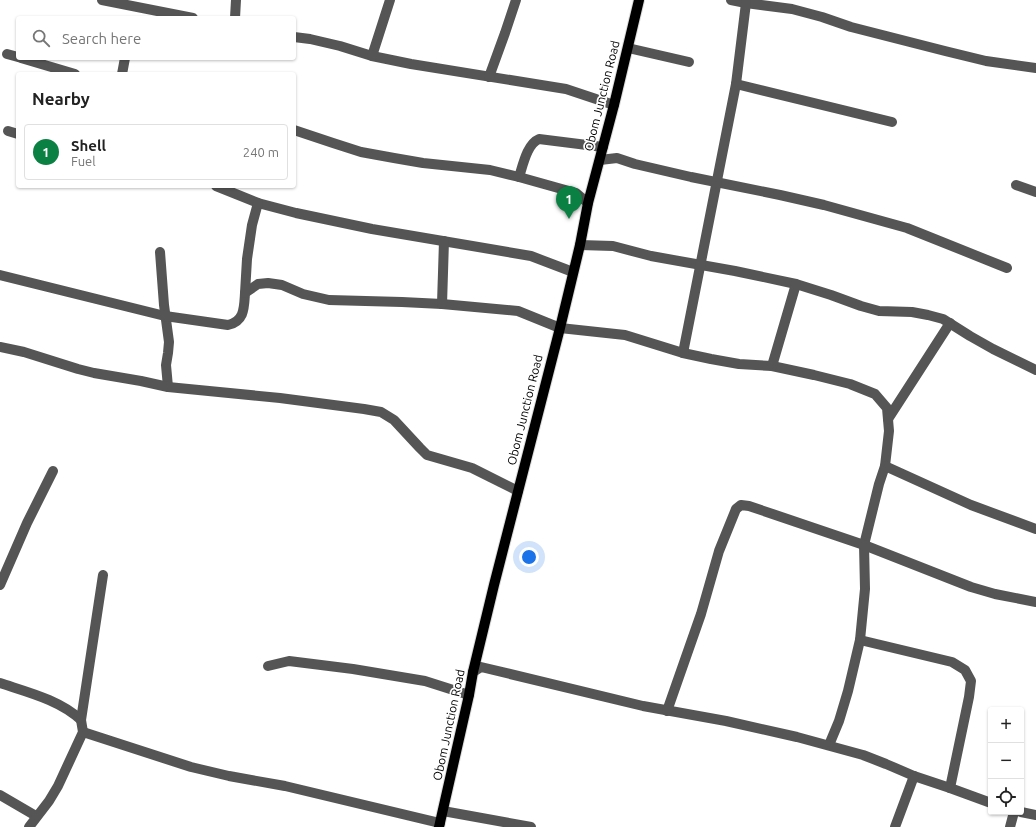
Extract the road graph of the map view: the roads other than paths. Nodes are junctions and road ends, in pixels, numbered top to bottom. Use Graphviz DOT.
graph roads {
  1 [pos="102,0"];
  2 [pos="236,0"];
  3 [pos="390,0"];
  4 [pos="516,0"];
  5 [pos="639,0"];
  6 [pos="731,0"];
  7 [pos="746,3"];
  8 [pos="136,7"];
  9 [pos="134,16"];
  10 [pos="183,16"];
  11 [pos="235,16"];
  12 [pos="296,37"];
  13 [pos="628,48"];
  14 [pos="7,54"];
  15 [pos="372,56"];
  16 [pos="16,57"];
  17 [pos="26,60"];
  18 [pos="125,60"];
  19 [pos="689,62"];
  20 [pos="1036,68"];
  21 [pos="68,72"];
  22 [pos="122,72"];
  23 [pos="489,77"];
  24 [pos="736,84"];
  25 [pos="614,105"];
  26 [pos="892,122"];
  27 [pos="296,131"];
  28 [pos="603,147"];
  29 [pos="600,160"];
  30 [pos="519,177"];
  31 [pos="717,182"];
  32 [pos="1016,185"];
  33 [pos="221,188"];
  34 [pos="1036,192"];
  35 [pos="258,203"];
  36 [pos="588,203"];
  37 [pos="444,241"];
  38 [pos="580,245"];
  39 [pos="160,252"];
  40 [pos="701,266"];
  41 [pos="1007,268"];
  42 [pos="573,272"];
  43 [pos="0,275"];
  44 [pos="796,284"];
  45 [pos="245,292"];
  46 [pos="442,304"];
  47 [pos="165,316"];
  48 [pos="950,323"];
  49 [pos="560,328"];
  50 [pos="0,347"];
  51 [pos="683,352"];
  52 [pos="772,366"];
  53 [pos="1036,370"];
  54 [pos="168,387"];
  55 [pos="888,419"];
  56 [pos="884,466"];
  57 [pos="53,471"];
  58 [pos="518,490"];
  59 [pos="1036,528"];
  60 [pos="864,545"];
  61 [pos="103,575"];
  62 [pos="0,585"];
  63 [pos="1036,602"];
  64 [pos="860,640"];
  65 [pos="268,666"];
  66 [pos="474,672"];
  67 [pos="0,683"];
  68 [pos="469,695"];
  69 [pos="667,711"];
  70 [pos="81,720"];
  71 [pos="83,732"];
  72 [pos="829,745"];
  73 [pos="914,776"];
  74 [pos="950,788"];
  75 [pos="0,795"];
  76 [pos="988,802"];
  77 [pos="443,811"];
  78 [pos="1024,812"];
  79 [pos="1036,814"];
  80 [pos="1013,815"];
  81 [pos="36,816"];
  82 [pos="440,825"];
  83 [pos="29,827"];
  84 [pos="531,827"];
  85 [pos="895,827"];
  86 [pos="1010,827"];
  1 -- 8 [label="street"];
  2 -- 11 [label="street"];
  3 -- 15 [label="street"];
  4 -- 23 [label="street"];
  5 -- 13 [label="main road, Obom Junction Road"];
  6 -- 7 [label="street"];
  7 -- 20 [label="street"];
  7 -- 24 [label="street"];
  8 -- 9 [label="street"];
  8 -- 10 [label="street"];
  12 -- 15 [label="street"];
  13 -- 19 [label="street"];
  13 -- 25 [label="main road, Obom Junction Road"];
  14 -- 16 [label="street"];
  15 -- 23 [label="street"];
  17 -- 21 [label="street"];
  18 -- 22 [label="street"];
  23 -- 25 [label="street"];
  24 -- 26 [label="street"];
  24 -- 31 [label="street"];
  25 -- 28 [label="main road, Obom Junction Road"];
  27 -- 30 [label="street"];
  28 -- 29 [label="main road, Obom Junction Road"];
  28 -- 30 [label="street"];
  29 -- 31 [label="street"];
  29 -- 36 [label="main road, Obom Junction Road"];
  30 -- 36 [label="street"];
  31 -- 40 [label="street"];
  31 -- 41 [label="street"];
  32 -- 34 [label="street"];
  33 -- 35 [label="street"];
  35 -- 37 [label="street"];
  35 -- 45 [label="street"];
  36 -- 38 [label="main road, Obom Junction Road"];
  37 -- 42 [label="street"];
  37 -- 46 [label="street"];
  38 -- 40 [label="street"];
  38 -- 42 [label="main road, Obom Junction Road"];
  39 -- 47 [label="street"];
  40 -- 44 [label="street"];
  40 -- 51 [label="street"];
  42 -- 49 [label="main road, Obom Junction Road"];
  43 -- 47 [label="street"];
  44 -- 48 [label="street"];
  44 -- 52 [label="street"];
  45 -- 46 [label="street"];
  45 -- 47 [label="street"];
  46 -- 49 [label="street"];
  47 -- 54 [label="street"];
  48 -- 53 [label="street"];
  48 -- 55 [label="street"];
  49 -- 51 [label="street"];
  49 -- 58 [label="main road, Obom Junction Road"];
  50 -- 54 [label="street"];
  51 -- 52 [label="street"];
  52 -- 55 [label="street"];
  54 -- 58 [label="street"];
  55 -- 56 [label="street"];
  56 -- 59 [label="street"];
  56 -- 60 [label="street"];
  57 -- 62 [label="street"];
  58 -- 66 [label="main road, Obom Junction Road"];
  60 -- 63 [label="street"];
  60 -- 64 [label="street"];
  60 -- 69 [label="street"];
  61 -- 70 [label="street"];
  64 -- 72 [label="street"];
  64 -- 74 [label="street"];
  65 -- 68 [label="street"];
  66 -- 68 [label="main road, Obom Junction Road"];
  66 -- 69 [label="street"];
  67 -- 70 [label="street"];
  68 -- 77 [label="main road, Obom Junction Road"];
  69 -- 72 [label="street"];
  70 -- 71 [label="street"];
  71 -- 81 [label="street"];
  71 -- 82 [label="street"];
  72 -- 73 [label="street"];
  73 -- 74 [label="street"];
  73 -- 85 [label="street"];
  74 -- 76 [label="street"];
  75 -- 81 [label="street"];
  77 -- 82 [label="main road, Obom Junction Road"];
  77 -- 84 [label="street"];
  78 -- 79 [label="street"];
  80 -- 86 [label="street"];
  81 -- 83 [label="street"];
}
